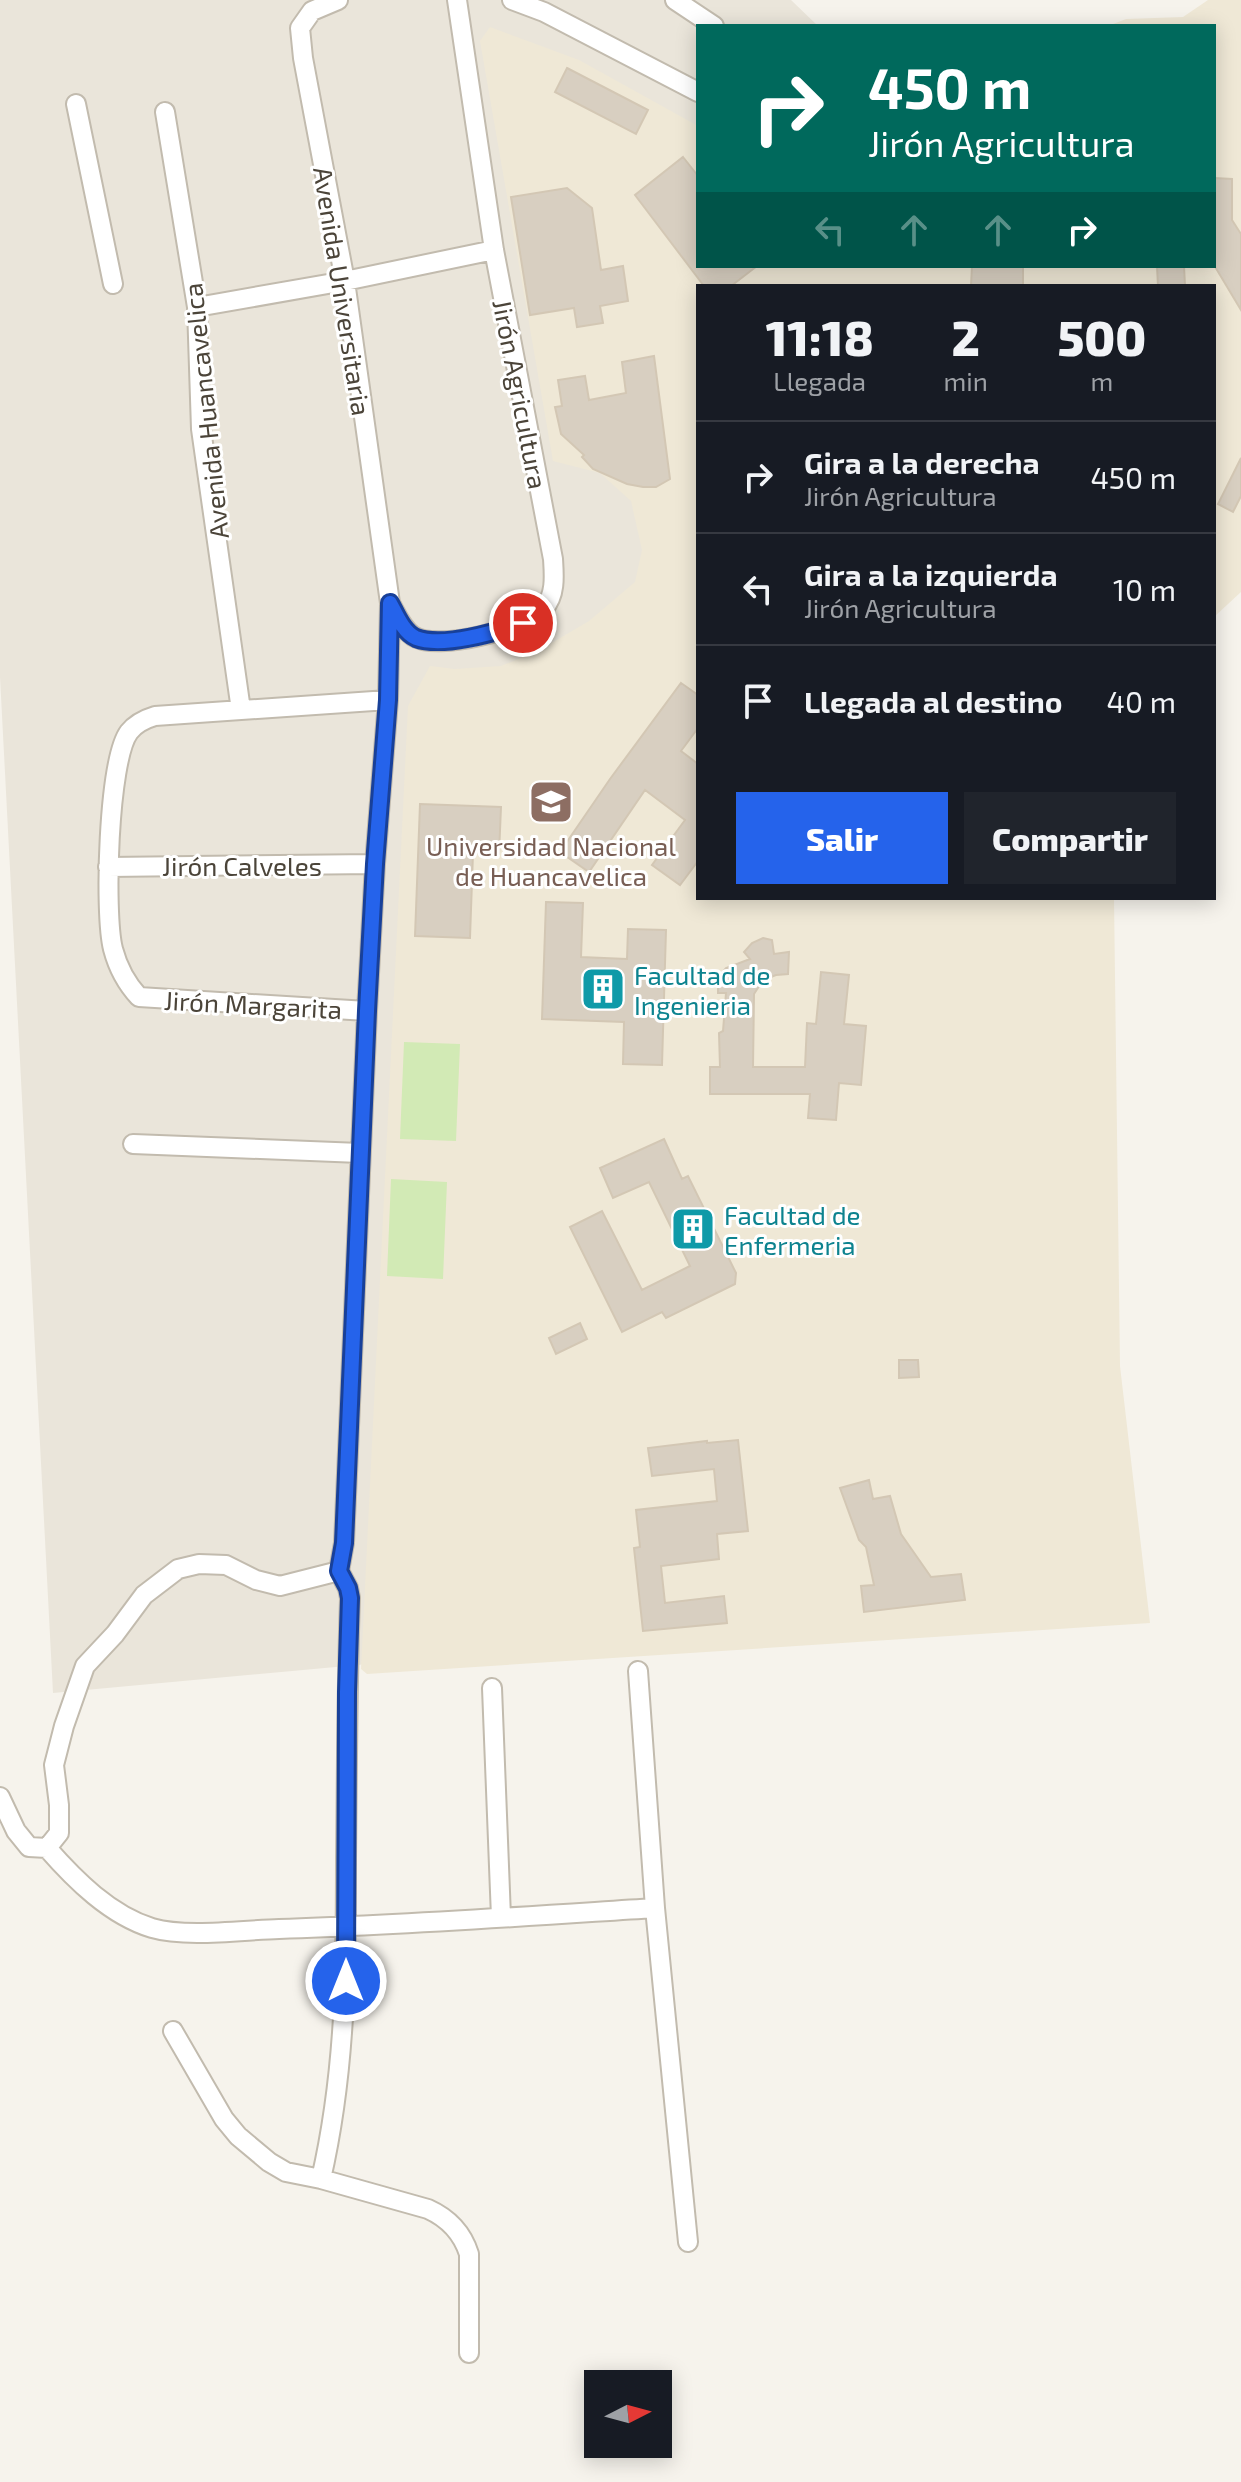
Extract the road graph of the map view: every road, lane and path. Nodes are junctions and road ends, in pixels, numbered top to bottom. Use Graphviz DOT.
graph roads {
  1 [pos="338,0"];
  2 [pos="457,0"];
  3 [pos="512,0"];
  4 [pos="675,0"];
  5 [pos="711,24"];
  6 [pos="696,91"];
  7 [pos="76,104"];
  8 [pos="165,112"];
  9 [pos="494,250"];
  10 [pos="345,281"];
  11 [pos="113,284"];
  12 [pos="197,307"];
  13 [pos="390,603"];
  14 [pos="388,700"];
  15 [pos="241,710"];
  16 [pos="375,864"];
  17 [pos="108,867"];
  18 [pos="367,1011"];
  19 [pos="133,1144"];
  20 [pos="360,1153"];
  21 [pos="339,1571"];
  22 [pos="638,1671"];
  23 [pos="492,1688"];
  24 [pos="0,1797"];
  25 [pos="47,1848"];
  26 [pos="655,1908"];
  27 [pos="501,1917"];
  28 [pos="346,1927"];
  29 [pos="173,2031"];
  30 [pos="321,2179"];
  31 [pos="688,2242"];
  32 [pos="469,2353"];
  1 -- 10 [label="street, Avenida Universitaria"];
  2 -- 9 [label="street, Jirón Agricultura"];
  3 -- 6 [label="street"];
  4 -- 5 [label="street"];
  7 -- 11 [label="street"];
  8 -- 12 [label="street, Avenida Huancavelica"];
  9 -- 10 [label="street"];
  9 -- 13 [label="street, Jirón Agricultura"];
  10 -- 12 [label="street"];
  10 -- 13 [label="street, Avenida Universitaria"];
  12 -- 15 [label="street, Avenida Huancavelica"];
  13 -- 14 [label="street, Avenida Universitaria"];
  14 -- 15 [label="street"];
  14 -- 16 [label="street, Avenida Universitaria"];
  15 -- 17 [label="street"];
  16 -- 17 [label="street, Jirón Calveles"];
  16 -- 18 [label="street, Avenida Universitaria"];
  17 -- 18 [label="street, Jirón Margarita"];
  18 -- 20 [label="street, Avenida Universitaria"];
  19 -- 20 [label="street"];
  20 -- 21 [label="street, Avenida Universitaria"];
  21 -- 25 [label="street"];
  21 -- 28 [label="street"];
  22 -- 26 [label="street"];
  23 -- 27 [label="street"];
  24 -- 25 [label="street"];
  25 -- 28 [label="street"];
  26 -- 27 [label="street"];
  26 -- 31 [label="street"];
  27 -- 28 [label="street"];
  28 -- 30 [label="street"];
  29 -- 30 [label="street"];
  30 -- 32 [label="street"];
}
